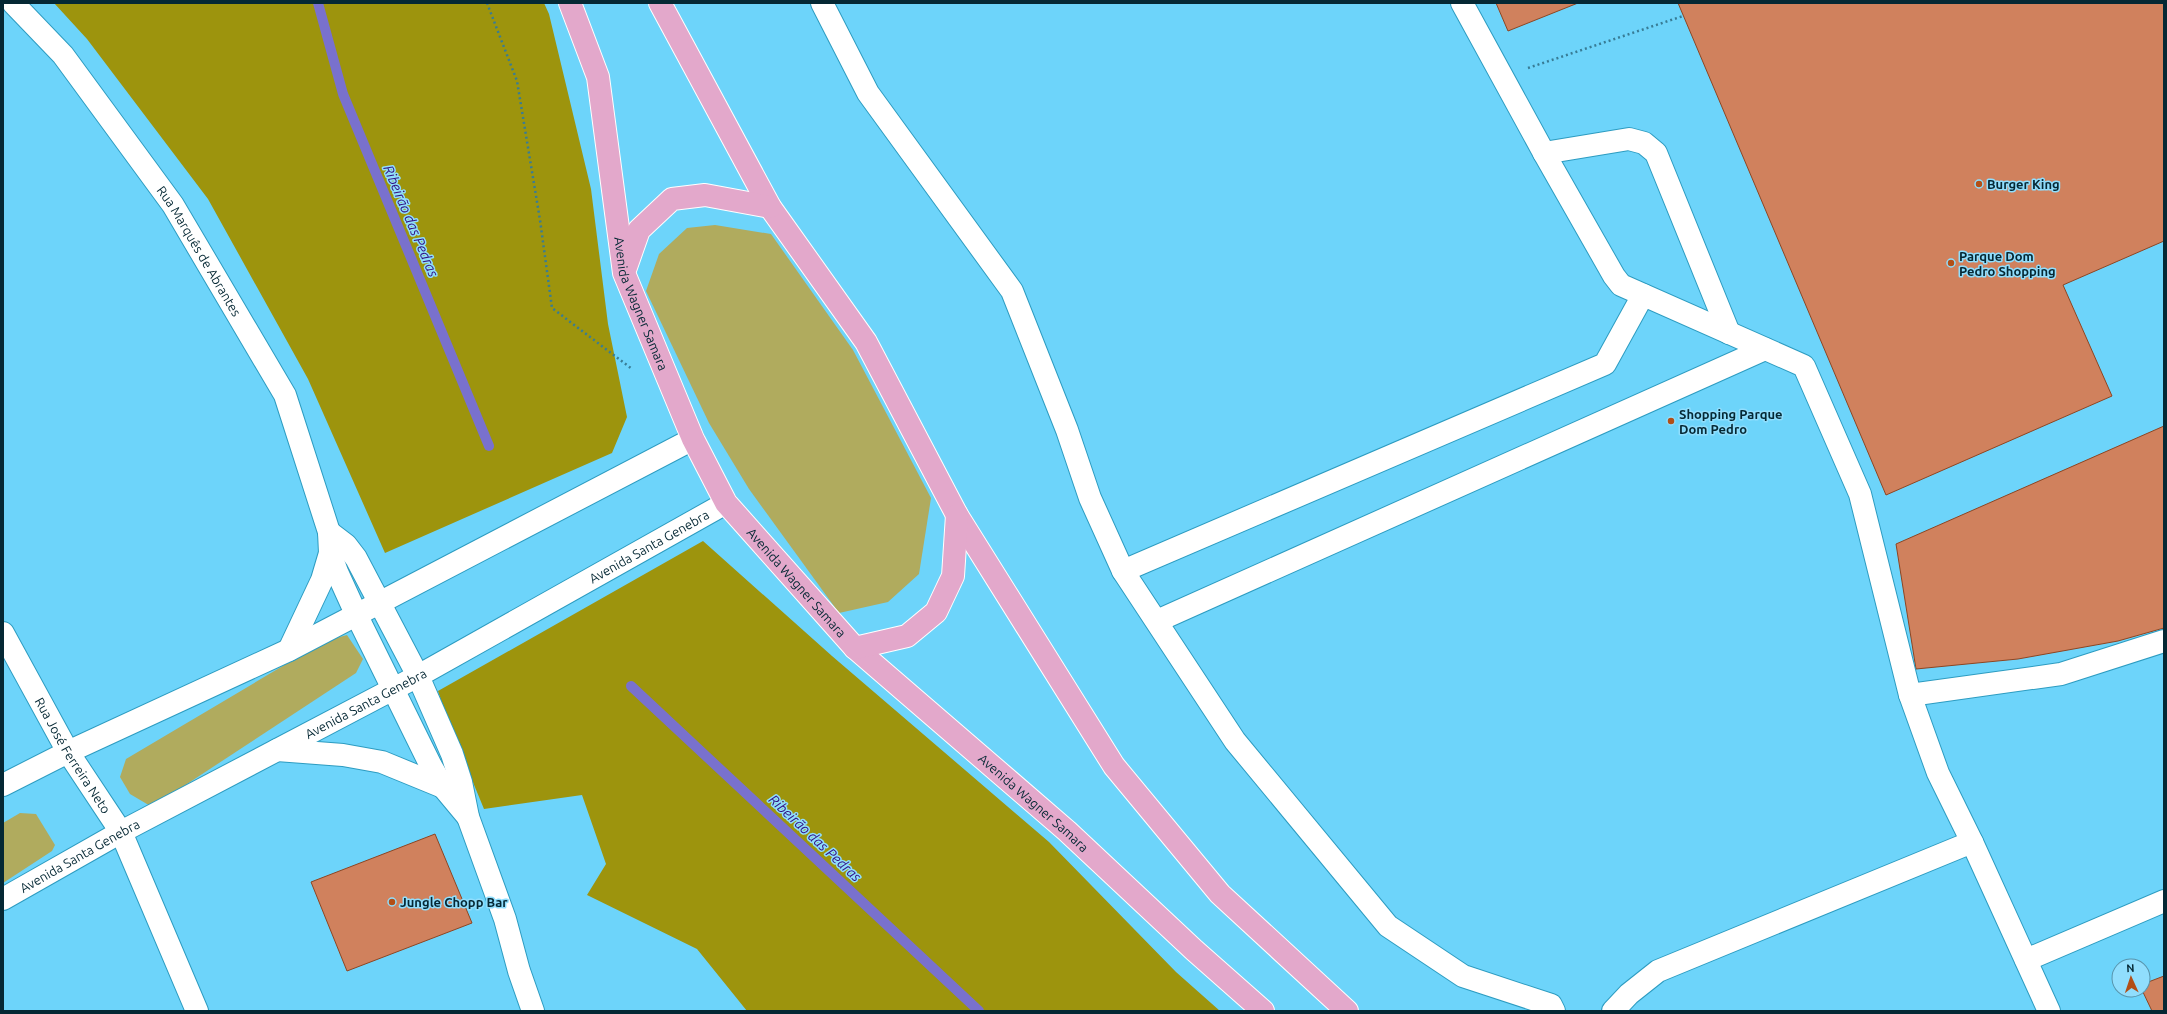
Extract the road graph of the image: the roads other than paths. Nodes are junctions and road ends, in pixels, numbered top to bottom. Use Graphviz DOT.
graph roads {
  1 [pos="13,3"];
  2 [pos="570,3"];
  3 [pos="660,3"];
  4 [pos="822,3"];
  5 [pos="1462,3"];
  6 [pos="1544,153"];
  7 [pos="770,207"];
  8 [pos="624,272"];
  9 [pos="1643,295"];
  10 [pos="1729,333"];
  11 [pos="1765,349"];
  12 [pos="694,439"];
  13 [pos="726,503"];
  14 [pos="957,515"];
  15 [pos="329,543"];
  16 [pos="1123,571"];
  17 [pos="380,604"];
  18 [pos="356,616"];
  19 [pos="1157,621"];
  20 [pos="3,633"];
  21 [pos="2164,641"];
  22 [pos="856,648"];
  23 [pos="289,650"];
  24 [pos="418,676"];
  25 [pos="392,688"];
  26 [pos="1910,695"];
  27 [pos="277,750"];
  28 [pos="68,752"];
  29 [pos="3,785"];
  30 [pos="443,787"];
  31 [pos="468,817"];
  32 [pos="121,832"];
  33 [pos="1972,842"];
  34 [pos="3,899"];
  35 [pos="2164,901"];
  36 [pos="2026,960"];
  37 [pos="197,1011"];
  38 [pos="533,1011"];
  39 [pos="1263,1011"];
  40 [pos="1347,1011"];
  41 [pos="1554,1011"];
  42 [pos="1613,1011"];
  43 [pos="2048,1011"];
  1 -- 15 [label="street, Rua Marquês de Abrantes"];
  2 -- 8 [label="main road, Avenida Wagner Samara"];
  3 -- 7 [label="main road"];
  4 -- 16 [label="street"];
  5 -- 6 [label="street"];
  6 -- 9 [label="street"];
  6 -- 10 [label="street"];
  7 -- 8 [label="main road"];
  7 -- 14 [label="main road"];
  8 -- 12 [label="main road, Avenida Wagner Samara"];
  9 -- 10 [label="street"];
  9 -- 16 [label="street"];
  10 -- 11 [label="street"];
  11 -- 19 [label="street"];
  11 -- 26 [label="street"];
  12 -- 13 [label="main road, Avenida Wagner Samara"];
  12 -- 17 [label="street"];
  13 -- 22 [label="main road, Avenida Wagner Samara"];
  13 -- 24 [label="street, Avenida Santa Genebra"];
  14 -- 22 [label="main road"];
  14 -- 40 [label="main road"];
  15 -- 17 [label="street, Rua Marquês de Abrantes"];
  15 -- 18 [label="street, Rua Marquês de Abrantes"];
  15 -- 23 [label="street"];
  16 -- 19 [label="street"];
  17 -- 18 [label="street"];
  17 -- 24 [label="street, Rua Marquês de Abrantes"];
  18 -- 23 [label="street"];
  18 -- 25 [label="street, Rua Marquês de Abrantes"];
  19 -- 41 [label="street"];
  20 -- 28 [label="street, Rua José Ferreira Neto"];
  21 -- 26 [label="street"];
  22 -- 39 [label="main road, Avenida Wagner Samara"];
  23 -- 28 [label="street"];
  24 -- 25 [label="street, Avenida Santa Genebra"];
  24 -- 31 [label="street, Rua Marquês de Abrantes"];
  25 -- 27 [label="street, Avenida Santa Genebra"];
  25 -- 30 [label="street, Rua Marquês de Abrantes"];
  26 -- 33 [label="street"];
  27 -- 30 [label="street"];
  27 -- 32 [label="street, Avenida Santa Genebra"];
  28 -- 29 [label="street"];
  28 -- 32 [label="street, Rua José Ferreira Neto"];
  30 -- 31 [label="street, Rua Marquês de Abrantes"];
  31 -- 38 [label="street, Rua Marquês de Abrantes"];
  32 -- 34 [label="street, Avenida Santa Genebra"];
  32 -- 37 [label="street, Rua José Ferreira Neto"];
  33 -- 36 [label="street"];
  33 -- 42 [label="street"];
  35 -- 36 [label="street"];
  36 -- 43 [label="street"];
}
